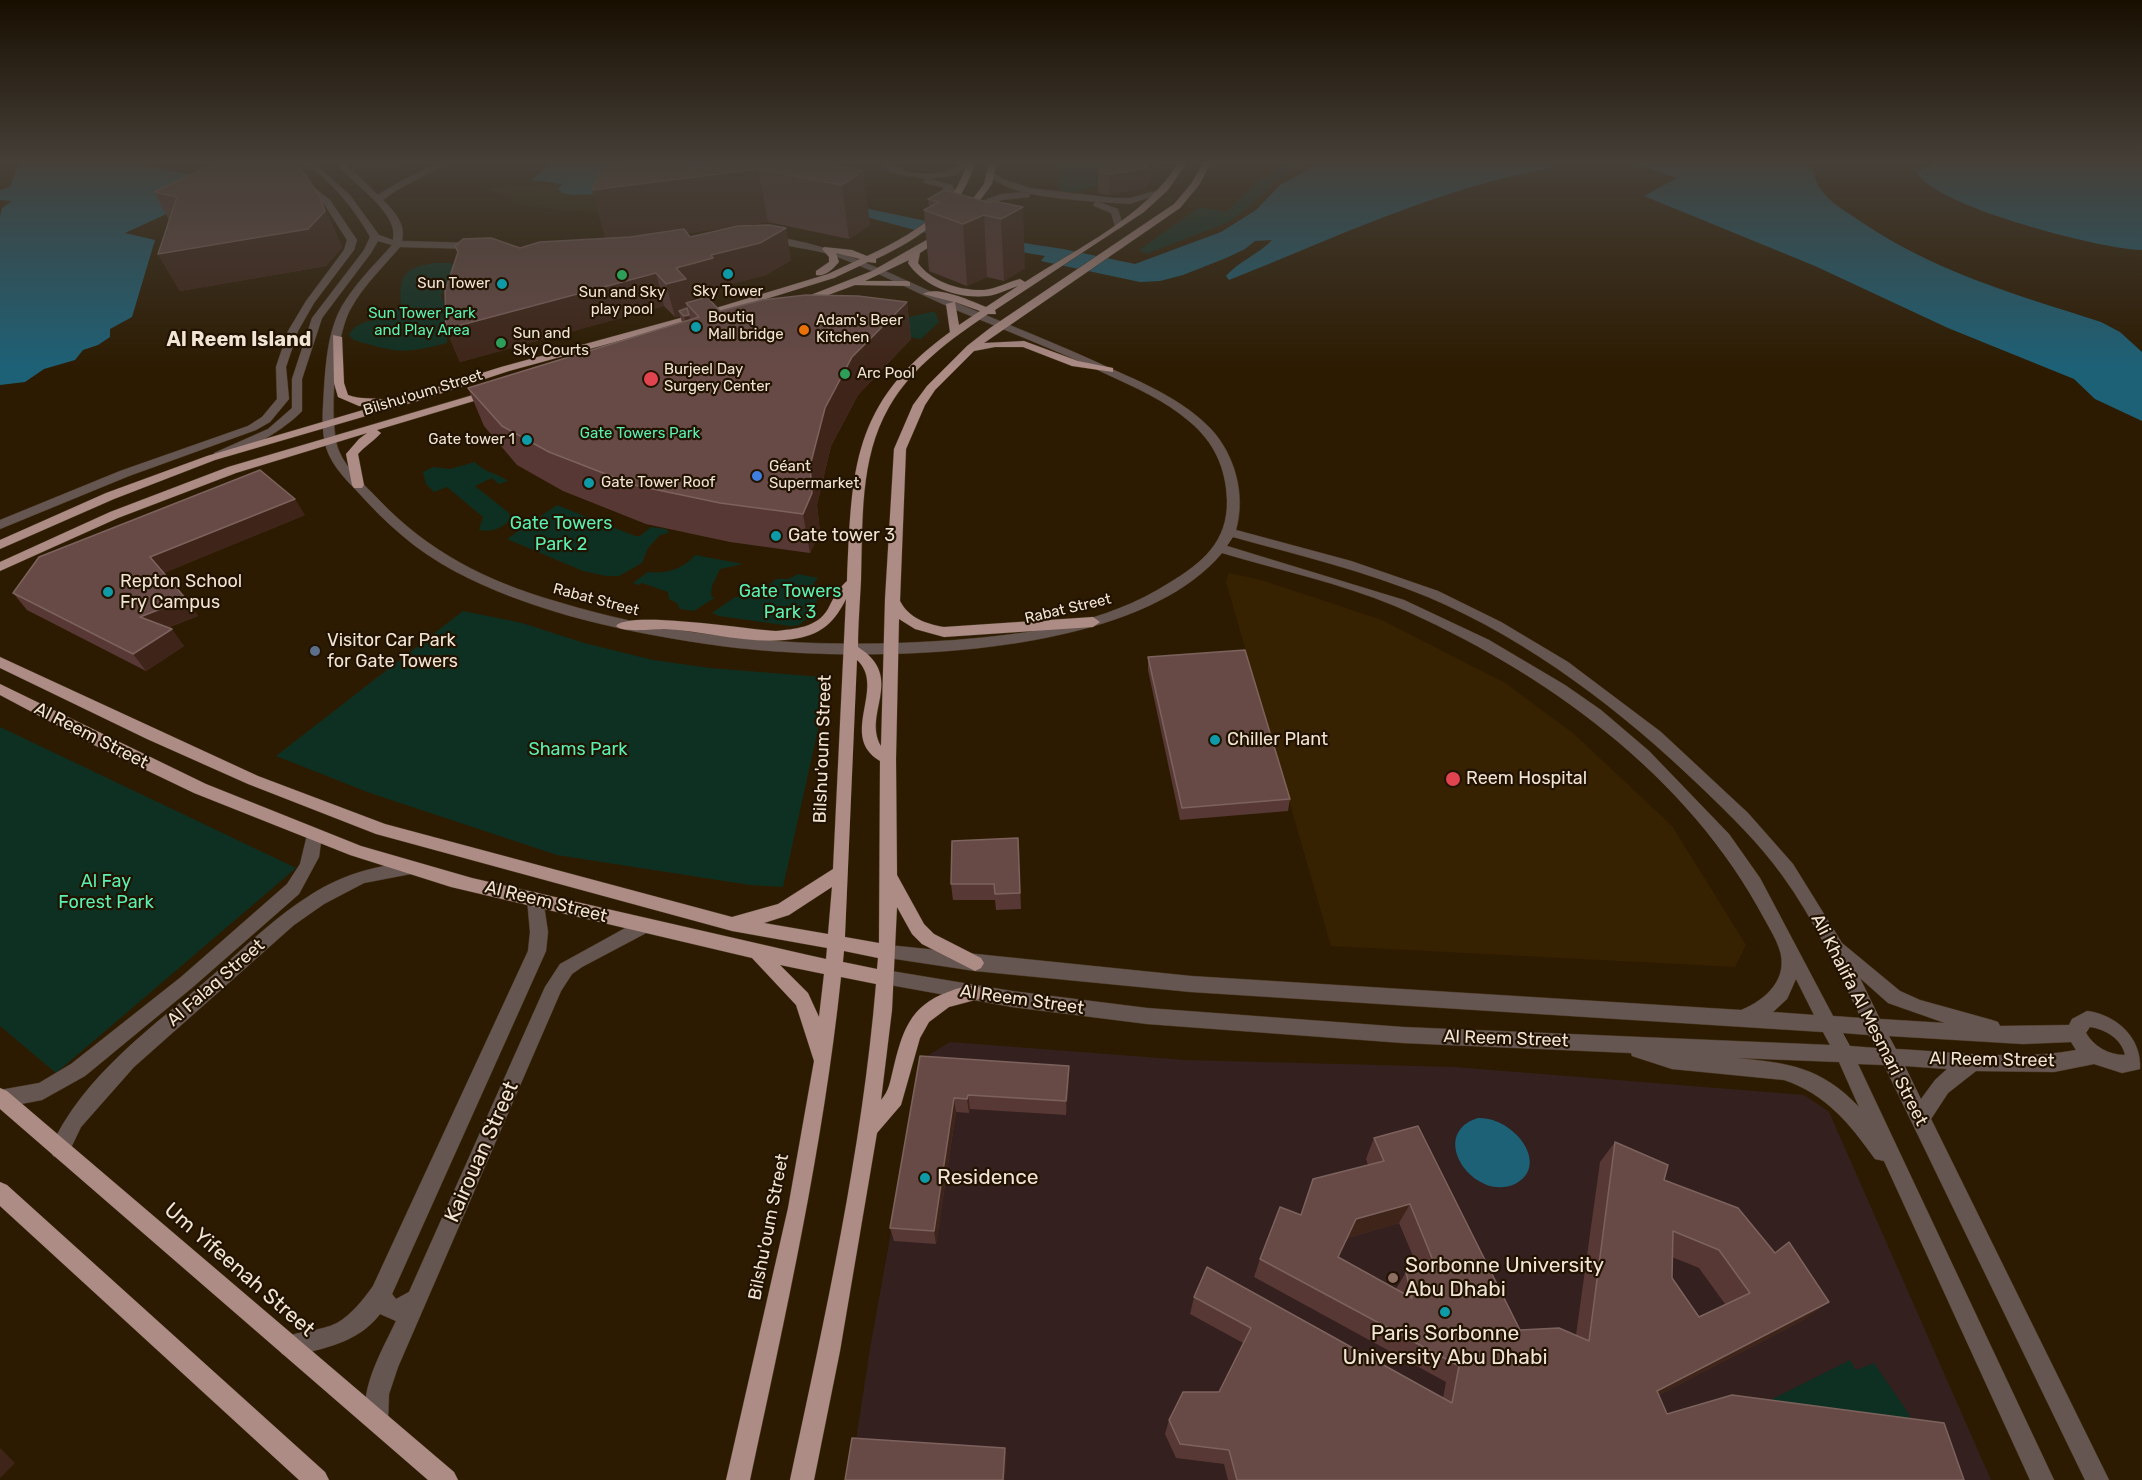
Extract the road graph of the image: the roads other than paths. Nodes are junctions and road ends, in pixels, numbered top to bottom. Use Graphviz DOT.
graph roads {
  1 [pos="346,230"];
  2 [pos="372,230"];
  3 [pos="399,230"];
  4 [pos="920,230"];
  5 [pos="948,230"];
  6 [pos="1113,230"];
  7 [pos="1141,230"];
  8 [pos="916,233"];
  9 [pos="375,237"];
  10 [pos="755,239"];
  11 [pos="352,240"];
  12 [pos="340,242"];
  13 [pos="398,244"];
  14 [pos="434,244"];
  15 [pos="489,249"];
  16 [pos="827,249"];
  17 [pos="916,252"];
  18 [pos="864,262"];
  19 [pos="338,265"];
  20 [pos="326,266"];
  21 [pos="880,267"];
  22 [pos="378,268"];
  23 [pos="1032,280"];
  24 [pos="850,284"];
  25 [pos="907,284"];
  26 [pos="928,294"];
  27 [pos="951,304"];
  28 [pos="307,307"];
  29 [pos="788,307"];
  30 [pos="710,313"];
  31 [pos="983,313"];
  32 [pos="317,318"];
  33 [pos="1003,318"];
  34 [pos="955,332"];
  35 [pos="337,337"];
  36 [pos="971,348"];
  37 [pos="305,351"];
  38 [pos="1109,370"];
  39 [pos="280,385"];
  40 [pos="507,388"];
  41 [pos="417,398"];
  42 [pos="330,423"];
  43 [pos="387,425"];
  44 [pos="330,441"];
  45 [pos="211,458"];
  46 [pos="358,485"];
  47 [pos="114,515"];
  48 [pos="0,525"];
  49 [pos="1229,532"];
  50 [pos="3,543"];
  51 [pos="1219,548"];
  52 [pos="0,569"];
  53 [pos="855,581"];
  54 [pos="892,598"];
  55 [pos="1093,622"];
  56 [pos="623,626"];
  57 [pos="892,648"];
  58 [pos="850,649"];
  59 [pos="0,662"];
  60 [pos="0,689"];
  61 [pos="888,759"];
  62 [pos="314,835"];
  63 [pos="410,868"];
  64 [pos="841,872"];
  65 [pos="888,874"];
  66 [pos="535,899"];
  67 [pos="272,910"];
  68 [pos="288,920"];
  69 [pos="732,924"];
  70 [pos="644,926"];
  71 [pos="1832,942"];
  72 [pos="836,944"];
  73 [pos="1789,949"];
  74 [pos="756,951"];
  75 [pos="888,952"];
  76 [pos="975,963"];
  77 [pos="832,969"];
  78 [pos="885,978"];
  79 [pos="973,993"];
  80 [pos="517,1000"];
  81 [pos="546,1005"];
  82 [pos="1741,1018"];
  83 [pos="1828,1023"];
  84 [pos="1874,1025"];
  85 [pos="2117,1027"];
  86 [pos="2142,1032"];
  87 [pos="2077,1033"];
  88 [pos="2024,1036"];
  89 [pos="1619,1043"];
  90 [pos="108,1047"];
  91 [pos="2140,1051"];
  92 [pos="1844,1054"];
  93 [pos="2094,1055"];
  94 [pos="1890,1057"];
  95 [pos="128,1061"];
  96 [pos="822,1061"];
  97 [pos="1973,1062"];
  98 [pos="1,1098"];
  99 [pos="1921,1119"];
  100 [pos="868,1131"];
  101 [pos="60,1149"];
  102 [pos="1903,1180"];
  103 [pos="0,1192"];
  104 [pos="381,1294"];
  105 [pos="417,1300"];
  106 [pos="290,1346"];
  107 [pos="377,1422"];
  108 [pos="317,1480"];
  109 [pos="446,1480"];
  110 [pos="738,1480"];
  111 [pos="802,1480"];
  112 [pos="2042,1480"];
  113 [pos="2097,1480"];
  1 -- 11 [label="street"];
  2 -- 9 [label="street"];
  3 -- 13 [label="street"];
  4 -- 8 [label="main road, Bilshu'oum Street"];
  5 -- 17 [label="main road"];
  6 -- 23 [label="main road, Bilshu'oum Street"];
  7 -- 33 [label="main road"];
  8 -- 18 [label="main road, Bilshu'oum Street"];
  8 -- 21 [label="main road"];
  9 -- 13 [label="street"];
  9 -- 32 [label="street"];
  10 -- 16 [label="street"];
  11 -- 12 [label="street"];
  11 -- 19 [label="street"];
  13 -- 14 [label="street"];
  13 -- 22 [label="street, Rabat Street"];
  14 -- 15 [label="street"];
  14 -- 22 [label="street"];
  16 -- 18 [label="main road"];
  16 -- 30 [label="main road"];
  17 -- 21 [label="main road"];
  17 -- 23 [label="main road"];
  18 -- 21 [label="street, Rabat Street"];
  18 -- 30 [label="main road, Bilshu'oum Street"];
  19 -- 20 [label="street"];
  19 -- 28 [label="street"];
  21 -- 24 [label="main road"];
  21 -- 25 [label="street, Rabat Street"];
  22 -- 35 [label="street, Rabat Street"];
  23 -- 31 [label="main road, Bilshu'oum Street"];
  23 -- 33 [label="main road"];
  24 -- 25 [label="main road"];
  24 -- 29 [label="main road"];
  25 -- 26 [label="street, Rabat Street"];
  26 -- 27 [label="street, Rabat Street"];
  26 -- 31 [label="main road"];
  27 -- 31 [label="street, Rabat Street"];
  27 -- 34 [label="main road"];
  28 -- 32 [label="street"];
  28 -- 39 [label="street"];
  30 -- 41 [label="main road, Bilshu'oum Street"];
  31 -- 33 [label="street, Rabat Street"];
  31 -- 34 [label="main road, Bilshu'oum Street"];
  32 -- 37 [label="street"];
  33 -- 36 [label="main road"];
  33 -- 38 [label="street, Rabat Street"];
  34 -- 53 [label="main road, Bilshu'oum Street"];
  35 -- 41 [label="main road"];
  35 -- 42 [label="street, Rabat Street"];
  36 -- 38 [label="main road"];
  36 -- 54 [label="main road"];
  37 -- 39 [label="street"];
  37 -- 45 [label="street"];
  38 -- 49 [label="street, Rabat Street"];
  39 -- 48 [label="street"];
  40 -- 43 [label="main road, Bilshu'oum Street"];
  41 -- 42 [label="main road, Bilshu'oum Street"];
  42 -- 44 [label="street, Rabat Street"];
  42 -- 45 [label="main road, Bilshu'oum Street"];
  42 -- 47 [label="main road"];
  43 -- 44 [label="main road, Bilshu'oum Street"];
  43 -- 46 [label="main road"];
  44 -- 46 [label="street, Rabat Street"];
  44 -- 47 [label="main road, Bilshu'oum Street"];
  45 -- 50 [label="main road, Bilshu'oum Street"];
  46 -- 56 [label="street, Rabat Street"];
  47 -- 52 [label="main road, Bilshu'oum Street"];
  49 -- 51 [label="street, Rabat Street"];
  49 -- 71 [label="street, Ali Khalifa Al Mesmari Street"];
  51 -- 55 [label="street, Rabat Street"];
  51 -- 73 [label="street, Ali Khalifa Al Mesmari Street"];
  53 -- 56 [label="main road"];
  53 -- 58 [label="main road, Bilshu'oum Street"];
  54 -- 55 [label="main road"];
  54 -- 57 [label="main road"];
  55 -- 57 [label="street, Rabat Street"];
  56 -- 58 [label="street, Rabat Street"];
  57 -- 58 [label="street, Rabat Street"];
  57 -- 61 [label="main road"];
  58 -- 61 [label="main road"];
  58 -- 64 [label="main road, Bilshu'oum Street"];
  59 -- 69 [label="main road, Al Reem Street"];
  60 -- 62 [label="main road, Al Reem Street"];
  61 -- 65 [label="main road"];
  62 -- 63 [label="main road, Al Reem Street"];
  62 -- 67 [label="street, Al Falaq Street"];
  63 -- 66 [label="main road, Al Reem Street"];
  63 -- 68 [label="street, Al Falaq Street"];
  64 -- 69 [label="main road"];
  64 -- 72 [label="main road, Bilshu'oum Street"];
  65 -- 75 [label="main road"];
  65 -- 76 [label="main road"];
  66 -- 70 [label="main road, Al Reem Street"];
  66 -- 80 [label="street, Kairouan Street"];
  67 -- 68 [label="street"];
  67 -- 90 [label="street, Al Falaq Street"];
  68 -- 95 [label="street, Al Falaq Street"];
  69 -- 72 [label="main road, Al Reem Street"];
  70 -- 74 [label="main road, Al Reem Street"];
  70 -- 81 [label="street, Kairouan Street"];
  71 -- 84 [label="street, Ali Khalifa Al Mesmari Street"];
  71 -- 88 [label="street"];
  72 -- 75 [label="main road, Al Reem Street"];
  72 -- 77 [label="main road, Bilshu'oum Street"];
  73 -- 82 [label="street"];
  73 -- 83 [label="street, Ali Khalifa Al Mesmari Street"];
  74 -- 77 [label="main road, Al Reem Street"];
  74 -- 96 [label="main road"];
  75 -- 76 [label="street, Al Reem Street"];
  75 -- 78 [label="main road"];
  76 -- 82 [label="street, Al Reem Street"];
  77 -- 78 [label="main road, Al Reem Street"];
  77 -- 96 [label="main road, Bilshu'oum Street"];
  78 -- 79 [label="street, Al Reem Street"];
  78 -- 100 [label="main road"];
  79 -- 89 [label="street, Al Reem Street"];
  79 -- 100 [label="main road"];
  80 -- 81 [label="street"];
  80 -- 104 [label="street, Kairouan Street"];
  81 -- 105 [label="street, Kairouan Street"];
  82 -- 83 [label="street, Al Reem Street"];
  83 -- 84 [label="street, Al Reem Street"];
  83 -- 92 [label="street, Ali Khalifa Al Mesmari Street"];
  84 -- 88 [label="street, Al Reem Street"];
  84 -- 94 [label="street, Ali Khalifa Al Mesmari Street"];
  85 -- 86 [label="street"];
  85 -- 87 [label="street"];
  85 -- 91 [label="street"];
  87 -- 88 [label="street, Al Reem Street"];
  87 -- 93 [label="street"];
  89 -- 92 [label="street, Al Reem Street"];
  89 -- 102 [label="street"];
  90 -- 95 [label="street"];
  90 -- 98 [label="street, Al Falaq Street"];
  91 -- 93 [label="street"];
  92 -- 94 [label="street, Al Reem Street"];
  92 -- 102 [label="street, Ali Khalifa Al Mesmari Street"];
  93 -- 97 [label="street, Al Reem Street"];
  94 -- 97 [label="street, Al Reem Street"];
  94 -- 99 [label="street, Ali Khalifa Al Mesmari Street"];
  95 -- 101 [label="street, Al Falaq Street"];
  96 -- 110 [label="main road, Bilshu'oum Street"];
  97 -- 99 [label="street"];
  98 -- 101 [label="main road, Um Yifeenah Street"];
  99 -- 113 [label="street, Ali Khalifa Al Mesmari Street"];
  100 -- 111 [label="main road"];
  101 -- 106 [label="main road, Um Yifeenah Street"];
  102 -- 112 [label="street, Ali Khalifa Al Mesmari Street"];
  103 -- 108 [label="main road"];
  104 -- 105 [label="street"];
  104 -- 106 [label="street, Kairouan Street"];
  105 -- 107 [label="street, Kairouan Street"];
  106 -- 107 [label="main road, Um Yifeenah Street"];
  107 -- 109 [label="main road, Um Yifeenah Street"];
}
